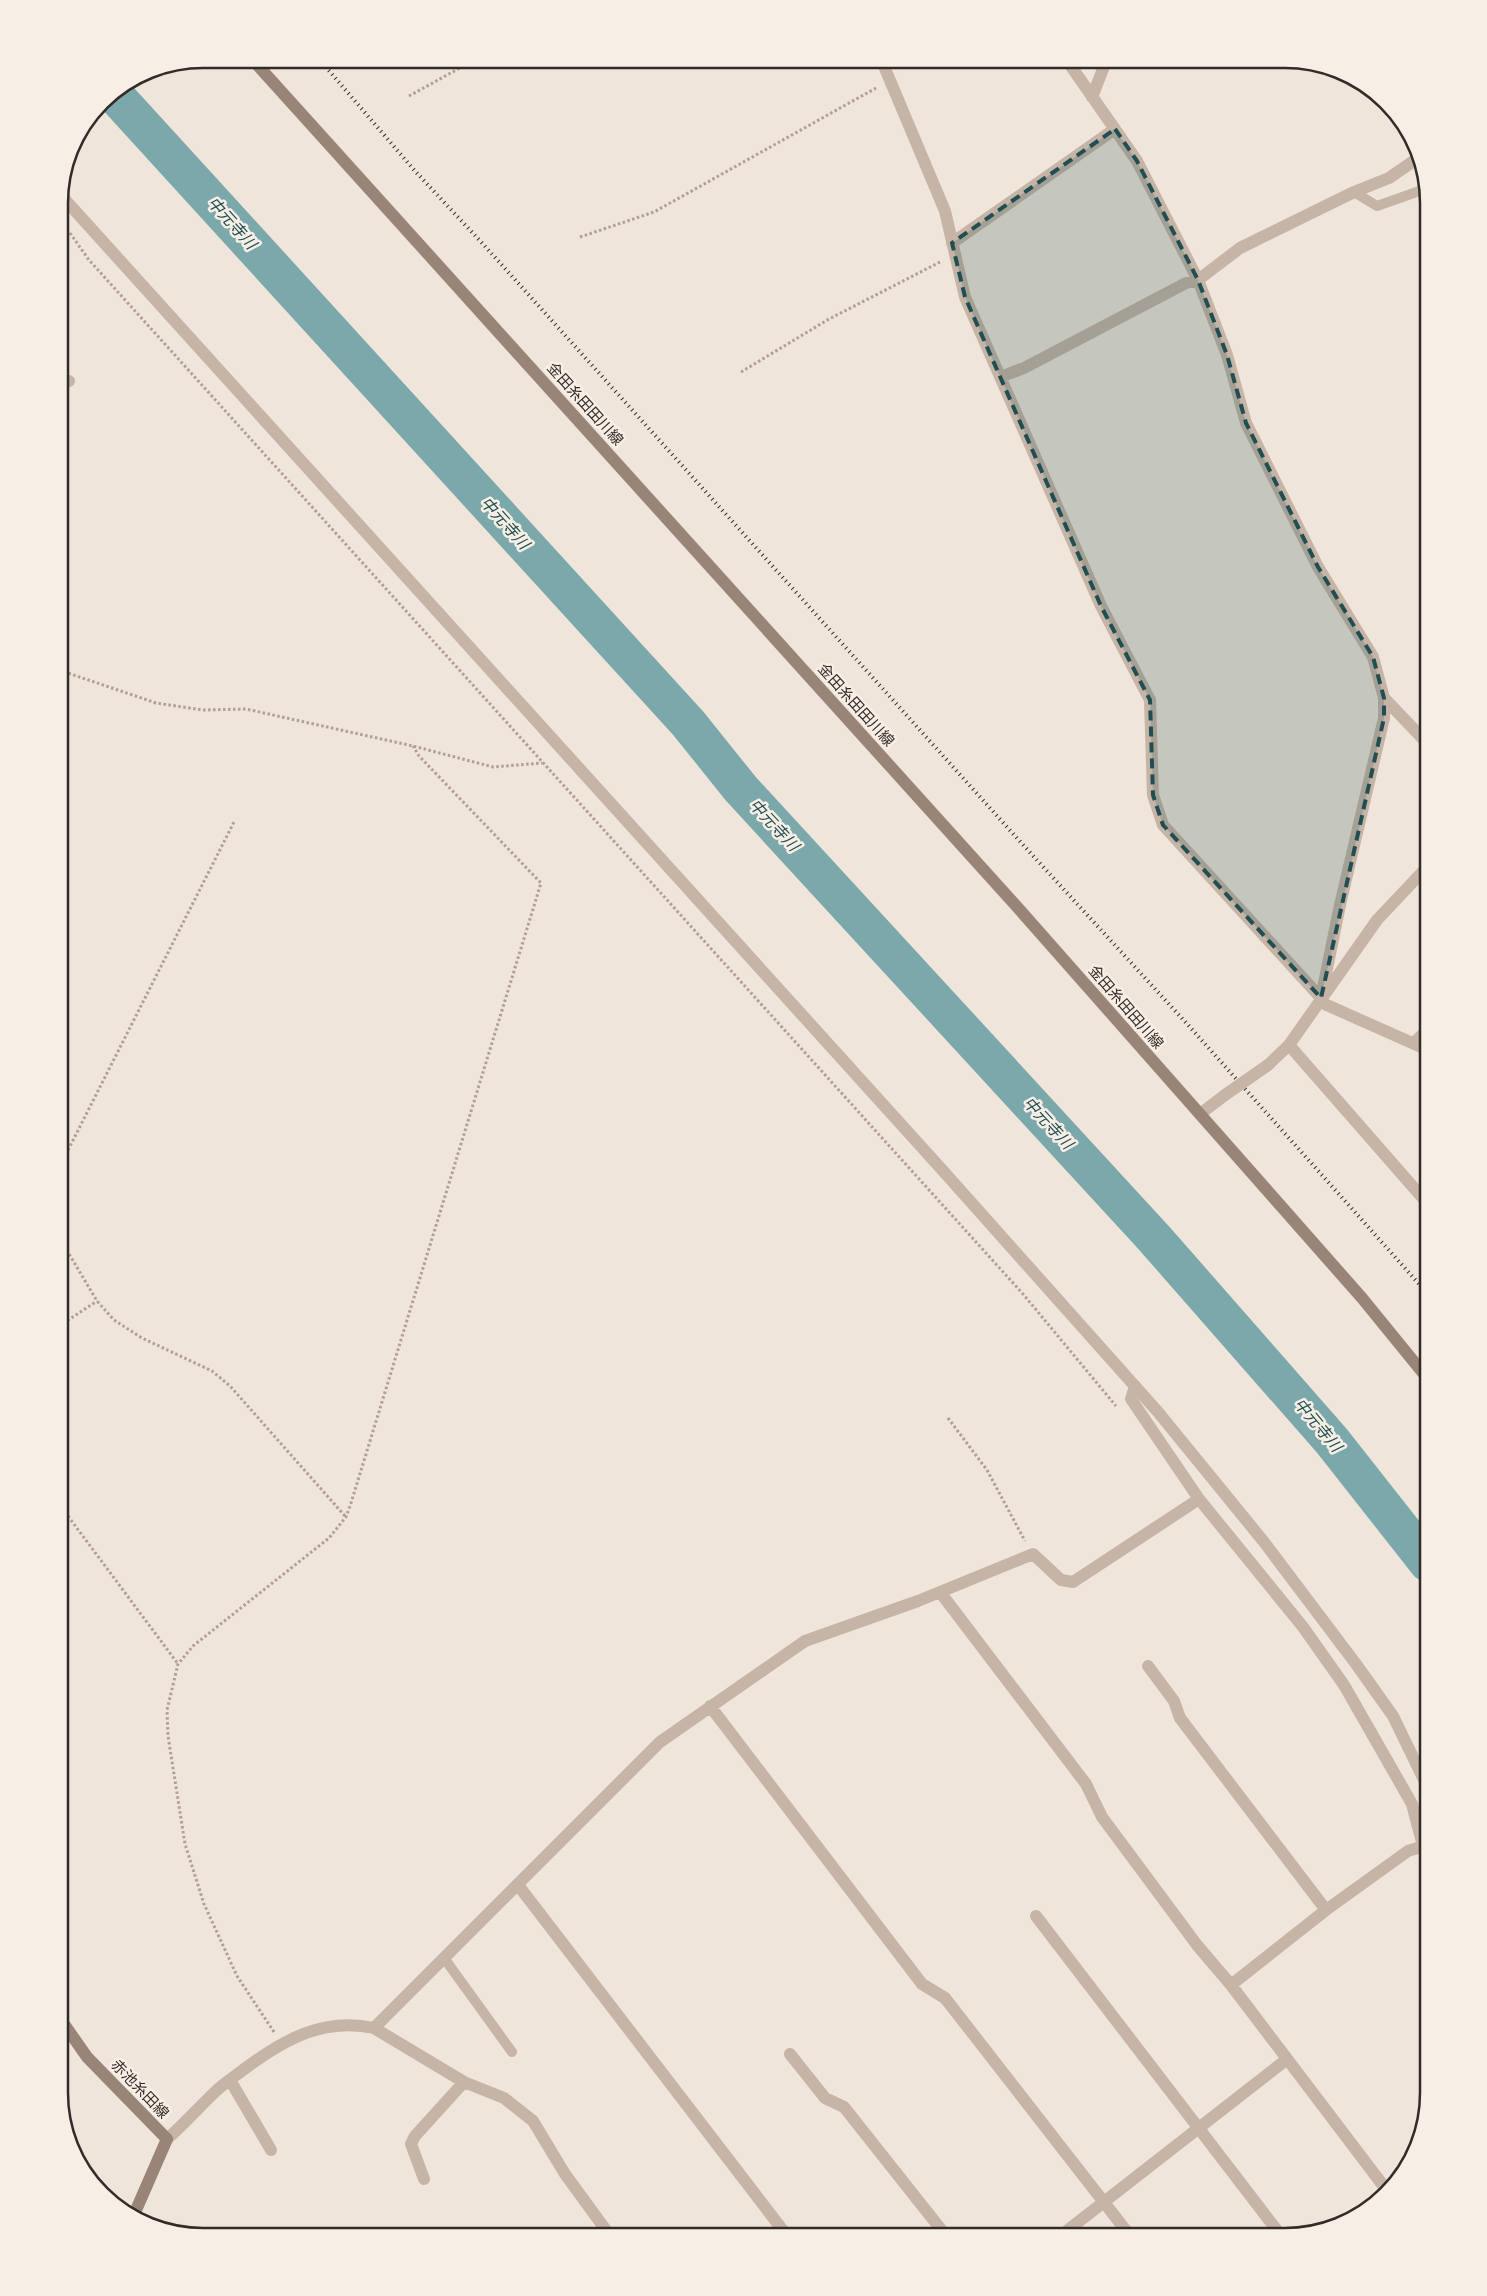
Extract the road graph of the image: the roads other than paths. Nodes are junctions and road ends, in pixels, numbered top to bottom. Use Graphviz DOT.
graph roads {
  1 [pos="260,68"];
  2 [pos="885,68"];
  3 [pos="1072,68"];
  4 [pos="1103,68"];
  5 [pos="1092,97"];
  6 [pos="1115,129"];
  7 [pos="1413,162"];
  8 [pos="1419,191"];
  9 [pos="1354,192"];
  10 [pos="68,203"];
  11 [pos="954,248"];
  12 [pos="1198,280"];
  13 [pos="1000,377"];
  14 [pos="1384,698"];
  15 [pos="1420,736"];
  16 [pos="1420,874"];
  17 [pos="1321,998"];
  18 [pos="1420,1037"];
  19 [pos="1414,1043"];
  20 [pos="1289,1045"];
  21 [pos="1420,1046"];
  22 [pos="1200,1114"];
  23 [pos="1420,1195"];
  24 [pos="1420,1369"];
  25 [pos="1135,1386"];
  26 [pos="1199,1499"];
  27 [pos="940,1592"];
  28 [pos="1148,1666"];
  29 [pos="710,1706"];
  30 [pos="1420,1772"];
  31 [pos="1420,1832"];
  32 [pos="1420,1847"];
  33 [pos="518,1884"];
  34 [pos="1326,1910"];
  35 [pos="1036,1916"];
  36 [pos="444,1958"];
  37 [pos="1231,1985"];
  38 [pos="374,2028"];
  39 [pos="68,2031"];
  40 [pos="512,2052"];
  41 [pos="790,2054"];
  42 [pos="1286,2060"];
  43 [pos="230,2080"];
  44 [pos="464,2082"];
  45 [pos="1198,2127"];
  46 [pos="166,2140"];
  47 [pos="271,2150"];
  48 [pos="424,2179"];
  49 [pos="1383,2185"];
  50 [pos="1104,2202"];
  51 [pos="136,2211"];
  52 [pos="604,2228"];
  53 [pos="781,2228"];
  54 [pos="940,2228"];
  55 [pos="1071,2228"];
  56 [pos="1124,2228"];
  57 [pos="1275,2228"];
  1 -- 22 [label="main road, 金田糸田田川線"];
  2 -- 11 [label="street"];
  3 -- 5 [label="street"];
  4 -- 5 [label="street"];
  5 -- 6 [label="street"];
  6 -- 11 [label="street"];
  6 -- 12 [label="street"];
  7 -- 9 [label="street"];
  8 -- 9 [label="lane"];
  9 -- 12 [label="street"];
  10 -- 25 [label="street"];
  11 -- 13 [label="street"];
  12 -- 13 [label="street"];
  12 -- 14 [label="street"];
  13 -- 17 [label="street"];
  14 -- 15 [label="street"];
  14 -- 17 [label="street"];
  16 -- 17 [label="street"];
  17 -- 19 [label="street"];
  17 -- 20 [label="street"];
  18 -- 19 [label="street"];
  19 -- 21 [label="street"];
  20 -- 22 [label="street, bridge"];
  20 -- 23 [label="street"];
  22 -- 24 [label="main road, 金田糸田田川線"];
  25 -- 26 [label="street"];
  25 -- 30 [label="street"];
  26 -- 27 [label="street"];
  26 -- 31 [label="street"];
  27 -- 29 [label="street"];
  27 -- 37 [label="street"];
  28 -- 34 [label="street"];
  29 -- 33 [label="street"];
  29 -- 50 [label="street"];
  32 -- 34 [label="street"];
  33 -- 36 [label="street"];
  33 -- 53 [label="street"];
  34 -- 37 [label="street"];
  35 -- 45 [label="street"];
  36 -- 38 [label="street"];
  36 -- 40 [label="lane"];
  37 -- 42 [label="street"];
  38 -- 43 [label="street"];
  38 -- 44 [label="street"];
  39 -- 46 [label="main road, 赤池糸田線"];
  41 -- 54 [label="street"];
  42 -- 45 [label="street"];
  42 -- 49 [label="street"];
  43 -- 46 [label="street"];
  43 -- 47 [label="street"];
  44 -- 48 [label="street"];
  44 -- 52 [label="street"];
  45 -- 50 [label="street"];
  45 -- 57 [label="street"];
  46 -- 51 [label="main road, 赤池糸田線"];
  50 -- 55 [label="street"];
  50 -- 56 [label="street"];
}
